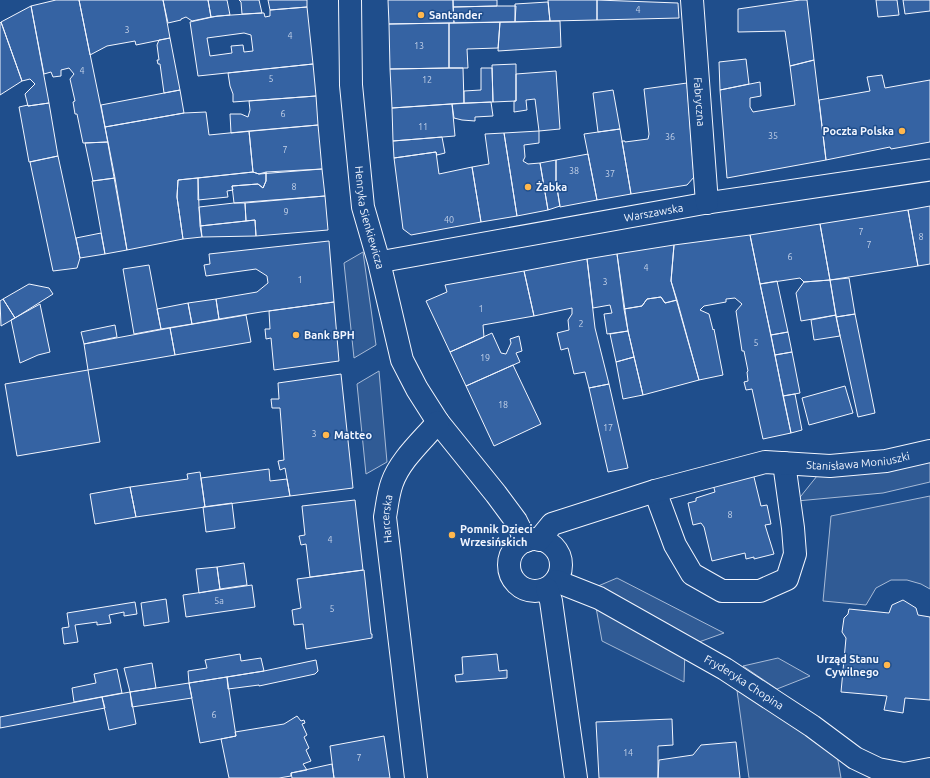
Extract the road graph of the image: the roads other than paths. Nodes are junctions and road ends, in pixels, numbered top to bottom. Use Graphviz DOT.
graph roads {
  1 [pos="350,0"];
  2 [pos="692,0"];
  3 [pos="930,170"];
  4 [pos="707,204"];
  5 [pos="379,262"];
  6 [pos="438,422"];
  7 [pos="930,451"];
  8 [pos="784,463"];
  9 [pos="655,491"];
  10 [pos="533,540"];
  11 [pos="551,585"];
  12 [pos="930,769"];
  13 [pos="416,778"];
  14 [pos="576,778"];
  1 -- 5 [label="street, Henryka Sienkiewicza"];
  2 -- 4 [label="street, Fabryczna"];
  3 -- 4 [label="street, Warszawska"];
  4 -- 5 [label="street, Warszawska"];
  5 -- 6 [label="street, Henryka Sienkiewicza"];
  6 -- 10 [label="street"];
  6 -- 13 [label="street, Harcerska"];
  7 -- 8 [label="street, Stanisława Moniuszki"];
  8 -- 9 [label="street, Stanisława Moniuszki"];
  8 -- 9 [label="street"];
  9 -- 10 [label="street, Stanisława Moniuszki"];
  10 -- 11 [label="street"];
  10 -- 11 [label="street"];
  11 -- 12 [label="street, Fryderyka Chopina"];
  11 -- 14 [label="street"];
}
